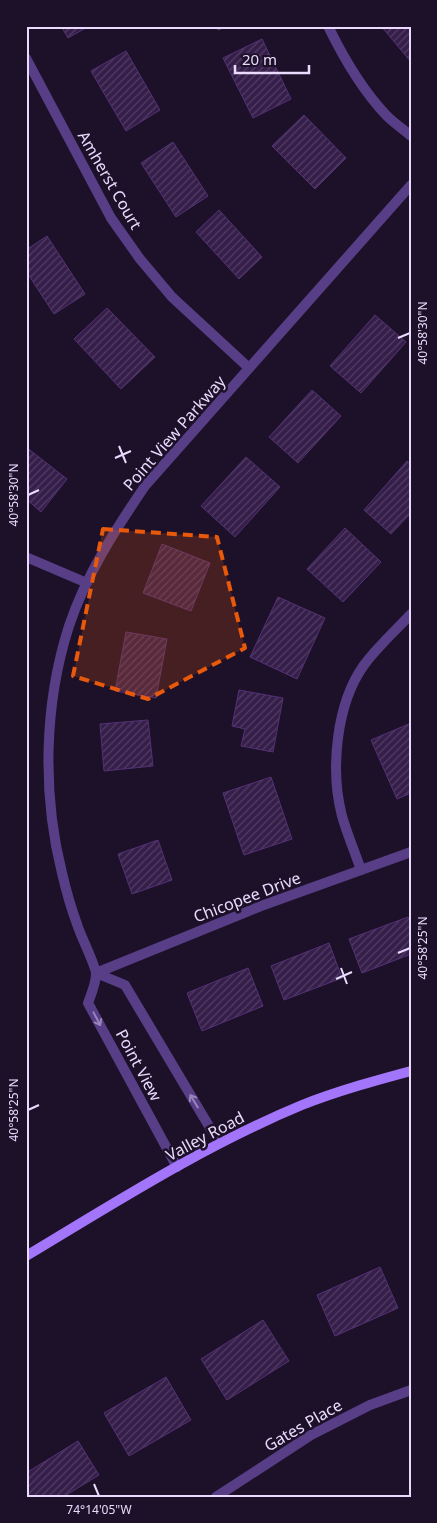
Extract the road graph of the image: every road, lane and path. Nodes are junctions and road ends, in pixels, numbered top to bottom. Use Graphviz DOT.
graph roads {
  1 [pos="328,26"];
  2 [pos="26,58"];
  3 [pos="411,136"];
  4 [pos="411,185"];
  5 [pos="249,368"];
  6 [pos="26,557"];
  7 [pos="87,583"];
  8 [pos="411,614"];
  9 [pos="411,852"];
  10 [pos="361,870"];
  11 [pos="96,973"];
  12 [pos="411,1071"];
  13 [pos="219,1143"];
  14 [pos="177,1168"];
  15 [pos="26,1256"];
  16 [pos="411,1390"];
  17 [pos="221,1496"];
  1 -- 3 [label="street"];
  2 -- 5 [label="street, Amherst Court"];
  4 -- 5 [label="street, Point View Parkway"];
  5 -- 7 [label="street, Point View Parkway"];
  6 -- 7 [label="street"];
  7 -- 11 [label="street, Point View Parkway"];
  8 -- 10 [label="street"];
  9 -- 10 [label="street, Chicopee Drive"];
  10 -- 11 [label="street, Chicopee Drive"];
  13 -- 11 [label="street, Point View, one-way"];
  11 -- 14 [label="street, Point View, one-way"];
  12 -- 13 [label="main road, Valley Road"];
  13 -- 14 [label="main road, Valley Road"];
  14 -- 15 [label="main road, Valley Road"];
  16 -- 17 [label="street, Gates Place"];
}
